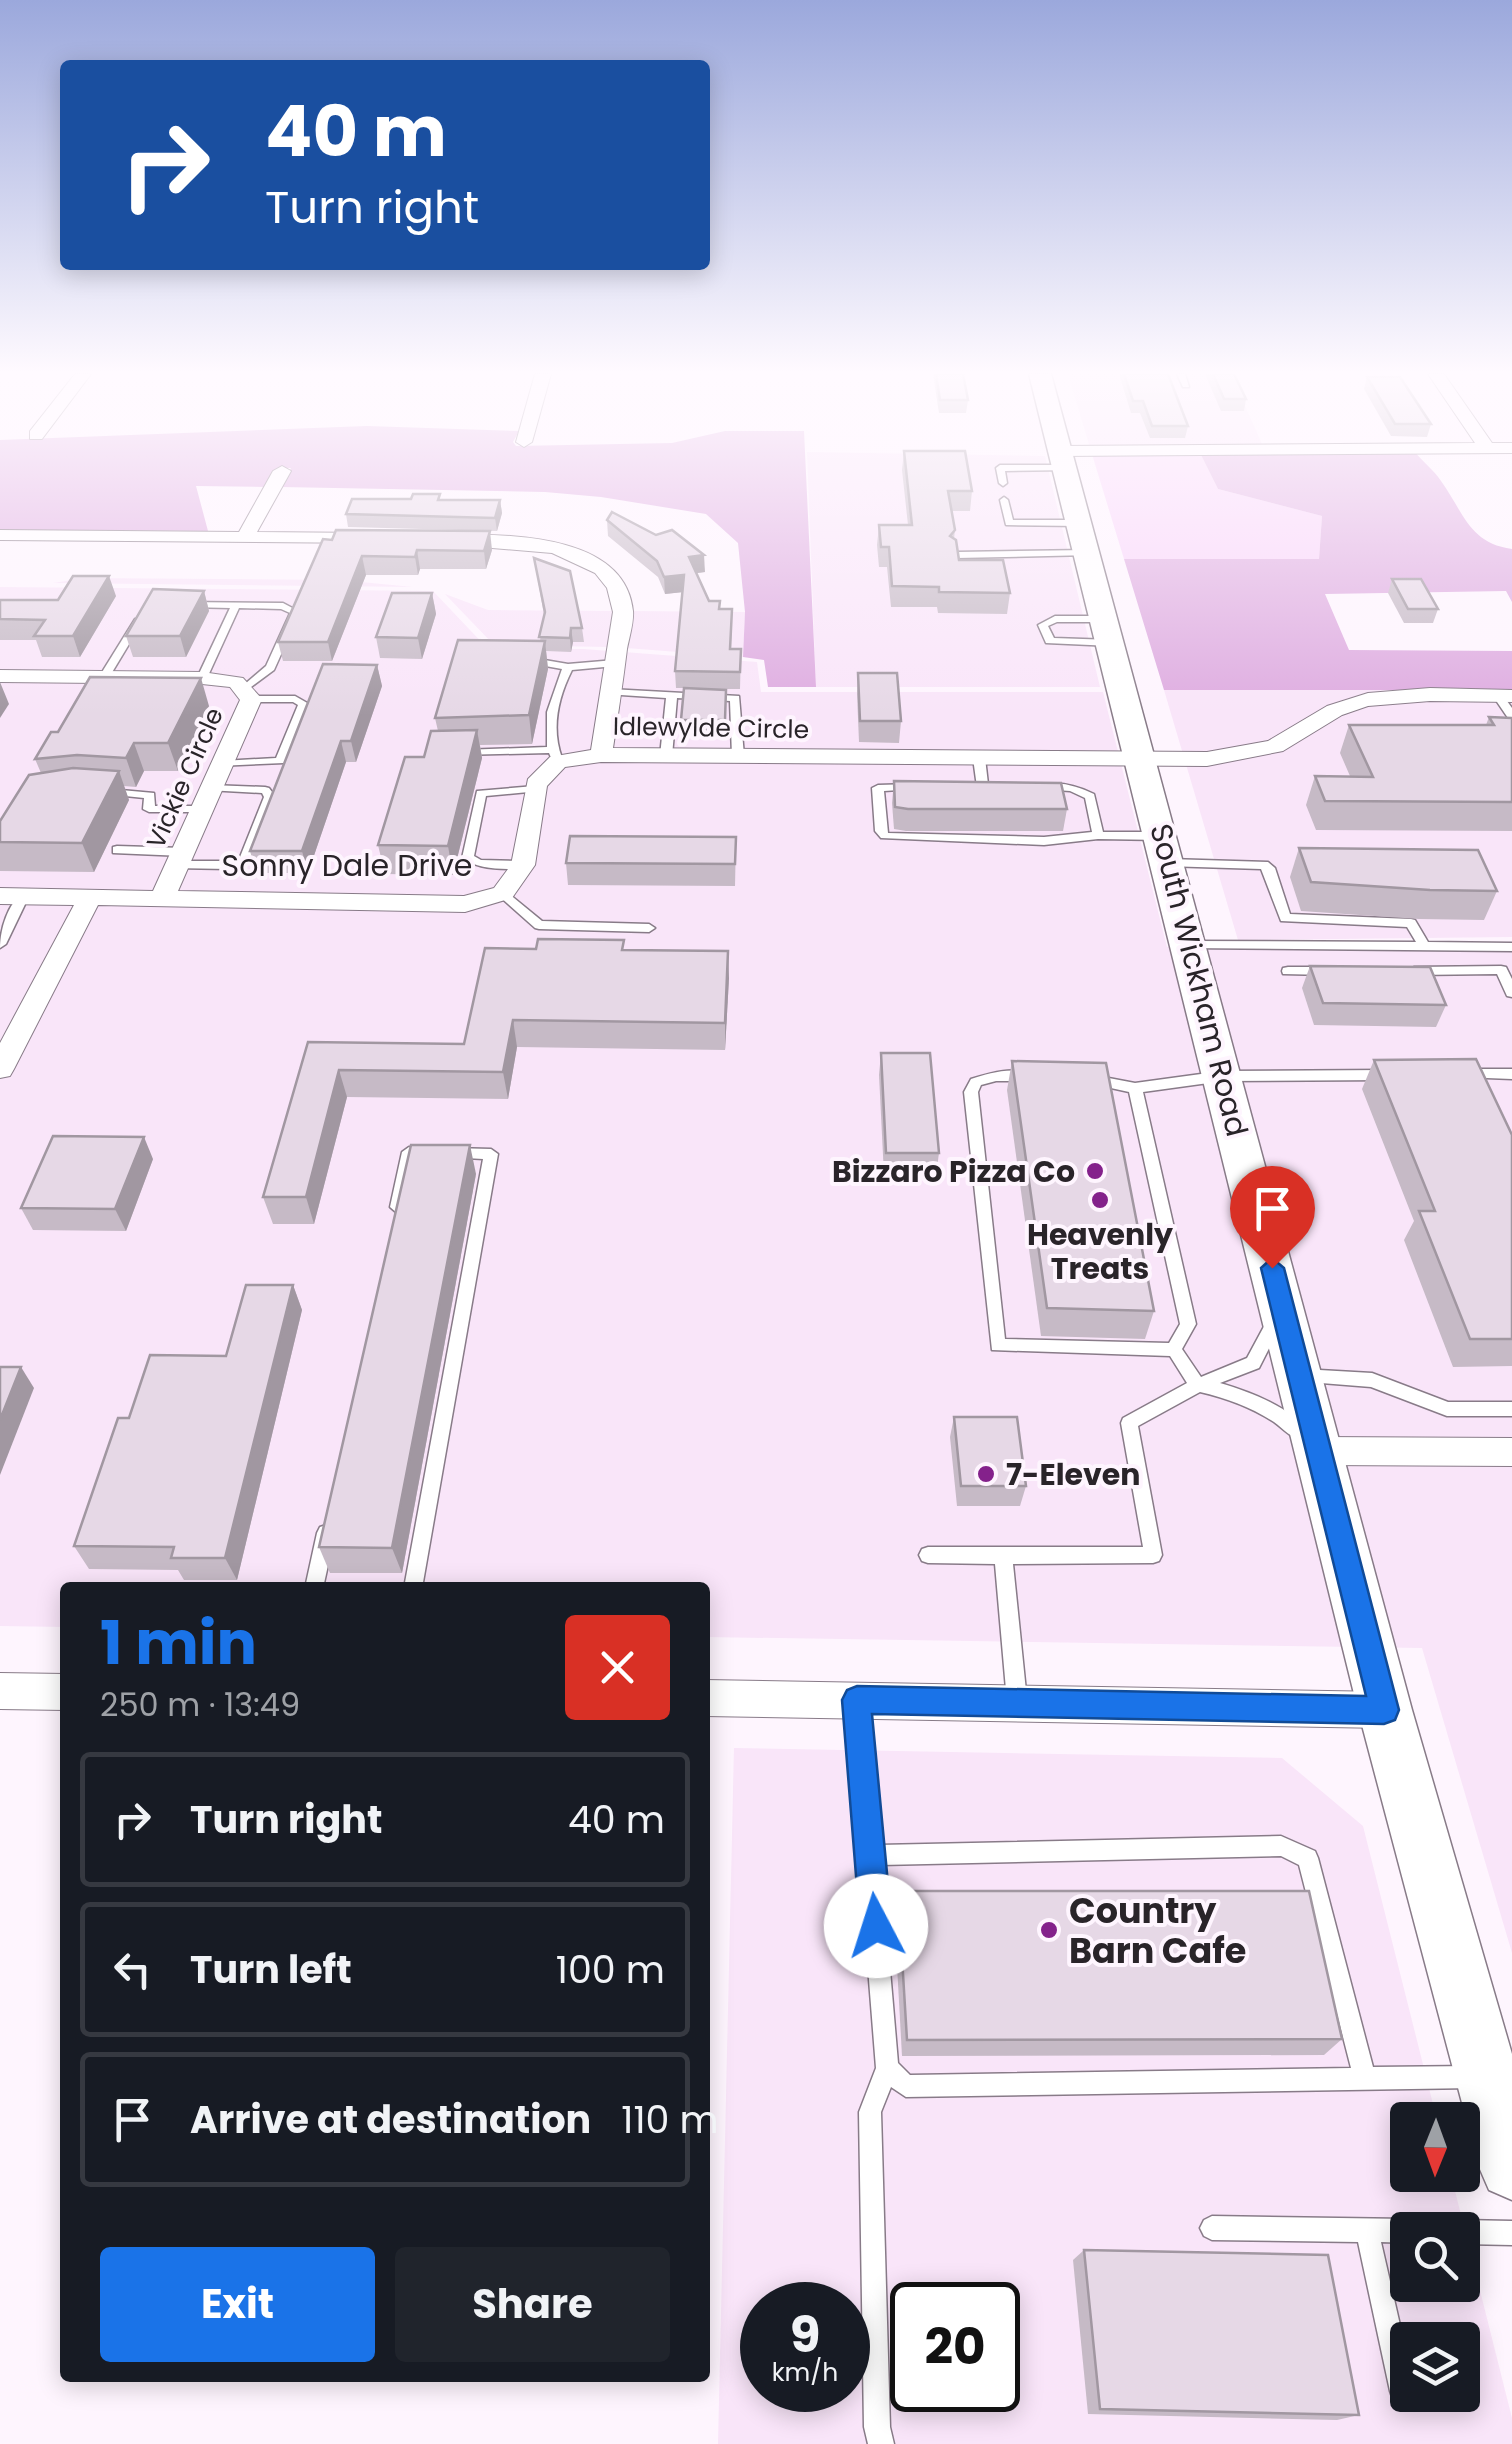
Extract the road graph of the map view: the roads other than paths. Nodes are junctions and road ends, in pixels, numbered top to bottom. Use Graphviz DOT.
graph roads {
  1 [pos="273,488"];
  2 [pos="1071,488"];
  3 [pos="1004,500"];
  4 [pos="1080,522"];
  5 [pos="0,534"];
  6 [pos="245,537"];
  7 [pos="392,539"];
  8 [pos="430,539"];
  9 [pos="1088,553"];
  10 [pos="957,555"];
  11 [pos="168,603"];
  12 [pos="236,605"];
  13 [pos="142,614"];
  14 [pos="1108,631"];
  15 [pos="512,660"];
  16 [pos="615,663"];
  17 [pos="568,667"];
  18 [pos="0,676"];
  19 [pos="104,677"];
  20 [pos="202,678"];
  21 [pos="610,692"];
  22 [pos="246,694"];
  23 [pos="672,694"];
  24 [pos="1505,696"];
  25 [pos="1512,716"];
  26 [pos="448,754"];
  27 [pos="601,755"];
  28 [pos="555,756"];
  29 [pos="666,756"];
  30 [pos="738,756"];
  31 [pos="979,758"];
  32 [pos="1142,758"];
  33 [pos="222,764"];
  34 [pos="923,787"];
  35 [pos="963,787"];
  36 [pos="983,787"];
  37 [pos="1020,787"];
  38 [pos="1038,787"];
  39 [pos="535,789"];
  40 [pos="99,792"];
  41 [pos="206,799"];
  42 [pos="1098,835"];
  43 [pos="117,850"];
  44 [pos="1165,850"];
  45 [pos="180,858"];
  46 [pos="522,865"];
  47 [pos="503,893"];
  48 [pos="12,896"];
  49 [pos="90,897"];
  50 [pos="163,898"];
  51 [pos="649,928"];
  52 [pos="0,944"];
  53 [pos="1190,945"];
  54 [pos="1402,946"];
  55 [pos="1424,946"];
  56 [pos="1512,947"];
  57 [pos="1288,971"];
  58 [pos="1342,971"];
  59 [pos="1396,971"];
  60 [pos="1414,971"];
  61 [pos="1512,993"];
  62 [pos="7,1041"];
  63 [pos="0,1069"];
  64 [pos="1455,1074"];
  65 [pos="1512,1074"];
  66 [pos="1397,1075"];
  67 [pos="1043,1076"];
  68 [pos="1224,1076"];
  69 [pos="1080,1079"];
  70 [pos="1135,1088"];
  71 [pos="394,1220"];
  72 [pos="1282,1306"];
  73 [pos="1174,1350"];
  74 [pos="1300,1376"];
  75 [pos="1198,1385"];
  76 [pos="1512,1409"];
  77 [pos="1319,1451"];
  78 [pos="1512,1452"];
  79 [pos="330,1512"];
  80 [pos="928,1555"];
  81 [pos="1003,1556"];
  82 [pos="315,1582"];
  83 [pos="414,1582"];
  84 [pos="0,1691"];
  85 [pos="60,1692"];
  86 [pos="710,1698"];
  87 [pos="857,1700"];
  88 [pos="1016,1701"];
  89 [pos="1384,1710"];
  90 [pos="870,1854"];
  91 [pos="1494,2057"];
  92 [pos="887,2068"];
  93 [pos="1365,2078"];
  94 [pos="1512,2167"];
  95 [pos="1212,2228"];
  96 [pos="1368,2231"];
  97 [pos="1390,2232"];
  98 [pos="1480,2232"];
  99 [pos="1512,2233"];
  100 [pos="1390,2335"];
  101 [pos="882,2444"];
  1 -- 6 [label="street"];
  2 -- 4 [label="main road, South Wickham Road"];
  3 -- 4 [label="lane"];
  4 -- 9 [label="main road, South Wickham Road"];
  5 -- 6 [label="street"];
  6 -- 7 [label="street"];
  8 -- 16 [label="street, Idlewylde Circle"];
  9 -- 10 [label="lane"];
  9 -- 14 [label="main road, South Wickham Road"];
  11 -- 12 [label="lane"];
  12 -- 20 [label="lane"];
  12 -- 22 [label="lane"];
  13 -- 19 [label="lane"];
  14 -- 14 [label="lane"];
  14 -- 32 [label="main road, South Wickham Road"];
  15 -- 17 [label="lane"];
  16 -- 17 [label="lane"];
  16 -- 21 [label="street, Idlewylde Circle"];
  17 -- 28 [label="lane"];
  18 -- 19 [label="street, Vickie Circle"];
  19 -- 20 [label="street, Vickie Circle"];
  20 -- 22 [label="street, Vickie Circle"];
  21 -- 23 [label="lane"];
  21 -- 27 [label="street, Idlewylde Circle"];
  22 -- 33 [label="street, Vickie Circle"];
  22 -- 33 [label="lane"];
  23 -- 29 [label="lane"];
  23 -- 30 [label="lane"];
  24 -- 25 [label="lane"];
  24 -- 32 [label="street, Idlewylde Circle"];
  26 -- 28 [label="lane"];
  27 -- 28 [label="street"];
  27 -- 29 [label="street, Idlewylde Circle"];
  28 -- 39 [label="street"];
  29 -- 30 [label="street, Idlewylde Circle"];
  30 -- 31 [label="street, Idlewylde Circle"];
  31 -- 32 [label="street, Idlewylde Circle"];
  31 -- 36 [label="lane"];
  32 -- 44 [label="main road, South Wickham Road"];
  33 -- 41 [label="street, Vickie Circle"];
  34 -- 42 [label="lane"];
  35 -- 36 [label="lane"];
  36 -- 37 [label="lane"];
  38 -- 42 [label="lane"];
  39 -- 46 [label="street, Sonny Dale Drive"];
  39 -- 46 [label="lane"];
  40 -- 41 [label="lane"];
  41 -- 45 [label="street, Vickie Circle"];
  41 -- 45 [label="lane"];
  42 -- 44 [label="lane"];
  43 -- 45 [label="lane"];
  44 -- 53 [label="main road, South Wickham Road"];
  44 -- 55 [label="lane"];
  45 -- 50 [label="street, Vickie Circle"];
  46 -- 47 [label="street, Sonny Dale Drive"];
  47 -- 50 [label="street, Sonny Dale Drive"];
  47 -- 51 [label="lane"];
  48 -- 49 [label="street, Sonny Dale Drive"];
  48 -- 52 [label="lane"];
  49 -- 50 [label="street, Sonny Dale Drive"];
  49 -- 62 [label="street"];
  53 -- 54 [label="lane"];
  53 -- 68 [label="main road, South Wickham Road"];
  54 -- 55 [label="lane"];
  54 -- 60 [label="lane"];
  55 -- 56 [label="lane"];
  57 -- 58 [label="lane"];
  59 -- 60 [label="lane"];
  60 -- 61 [label="lane"];
  62 -- 63 [label="street"];
  64 -- 65 [label="lane"];
  66 -- 68 [label="lane"];
  67 -- 73 [label="lane"];
  68 -- 70 [label="lane"];
  68 -- 72 [label="main road, South Wickham Road"];
  69 -- 70 [label="lane"];
  70 -- 73 [label="lane"];
  71 -- 83 [label="lane"];
  72 -- 74 [label="main road, South Wickham Road"];
  72 -- 75 [label="lane"];
  73 -- 75 [label="lane"];
  74 -- 76 [label="lane"];
  74 -- 77 [label="main road, South Wickham Road"];
  75 -- 77 [label="lane"];
  75 -- 81 [label="lane"];
  77 -- 78 [label="street"];
  77 -- 89 [label="main road, South Wickham Road"];
  79 -- 82 [label="lane"];
  80 -- 81 [label="lane"];
  81 -- 88 [label="lane"];
  84 -- 85 [label="street"];
  86 -- 87 [label="street"];
  87 -- 88 [label="street"];
  87 -- 90 [label="lane"];
  88 -- 89 [label="street"];
  89 -- 91 [label="main road, South Wickham Road"];
  90 -- 92 [label="lane"];
  90 -- 93 [label="lane"];
  91 -- 93 [label="lane"];
  91 -- 94 [label="main road, South Wickham Road"];
  92 -- 93 [label="lane"];
  92 -- 101 [label="lane"];
  95 -- 96 [label="lane"];
  96 -- 97 [label="lane"];
  96 -- 100 [label="lane"];
  98 -- 99 [label="lane"];
}
